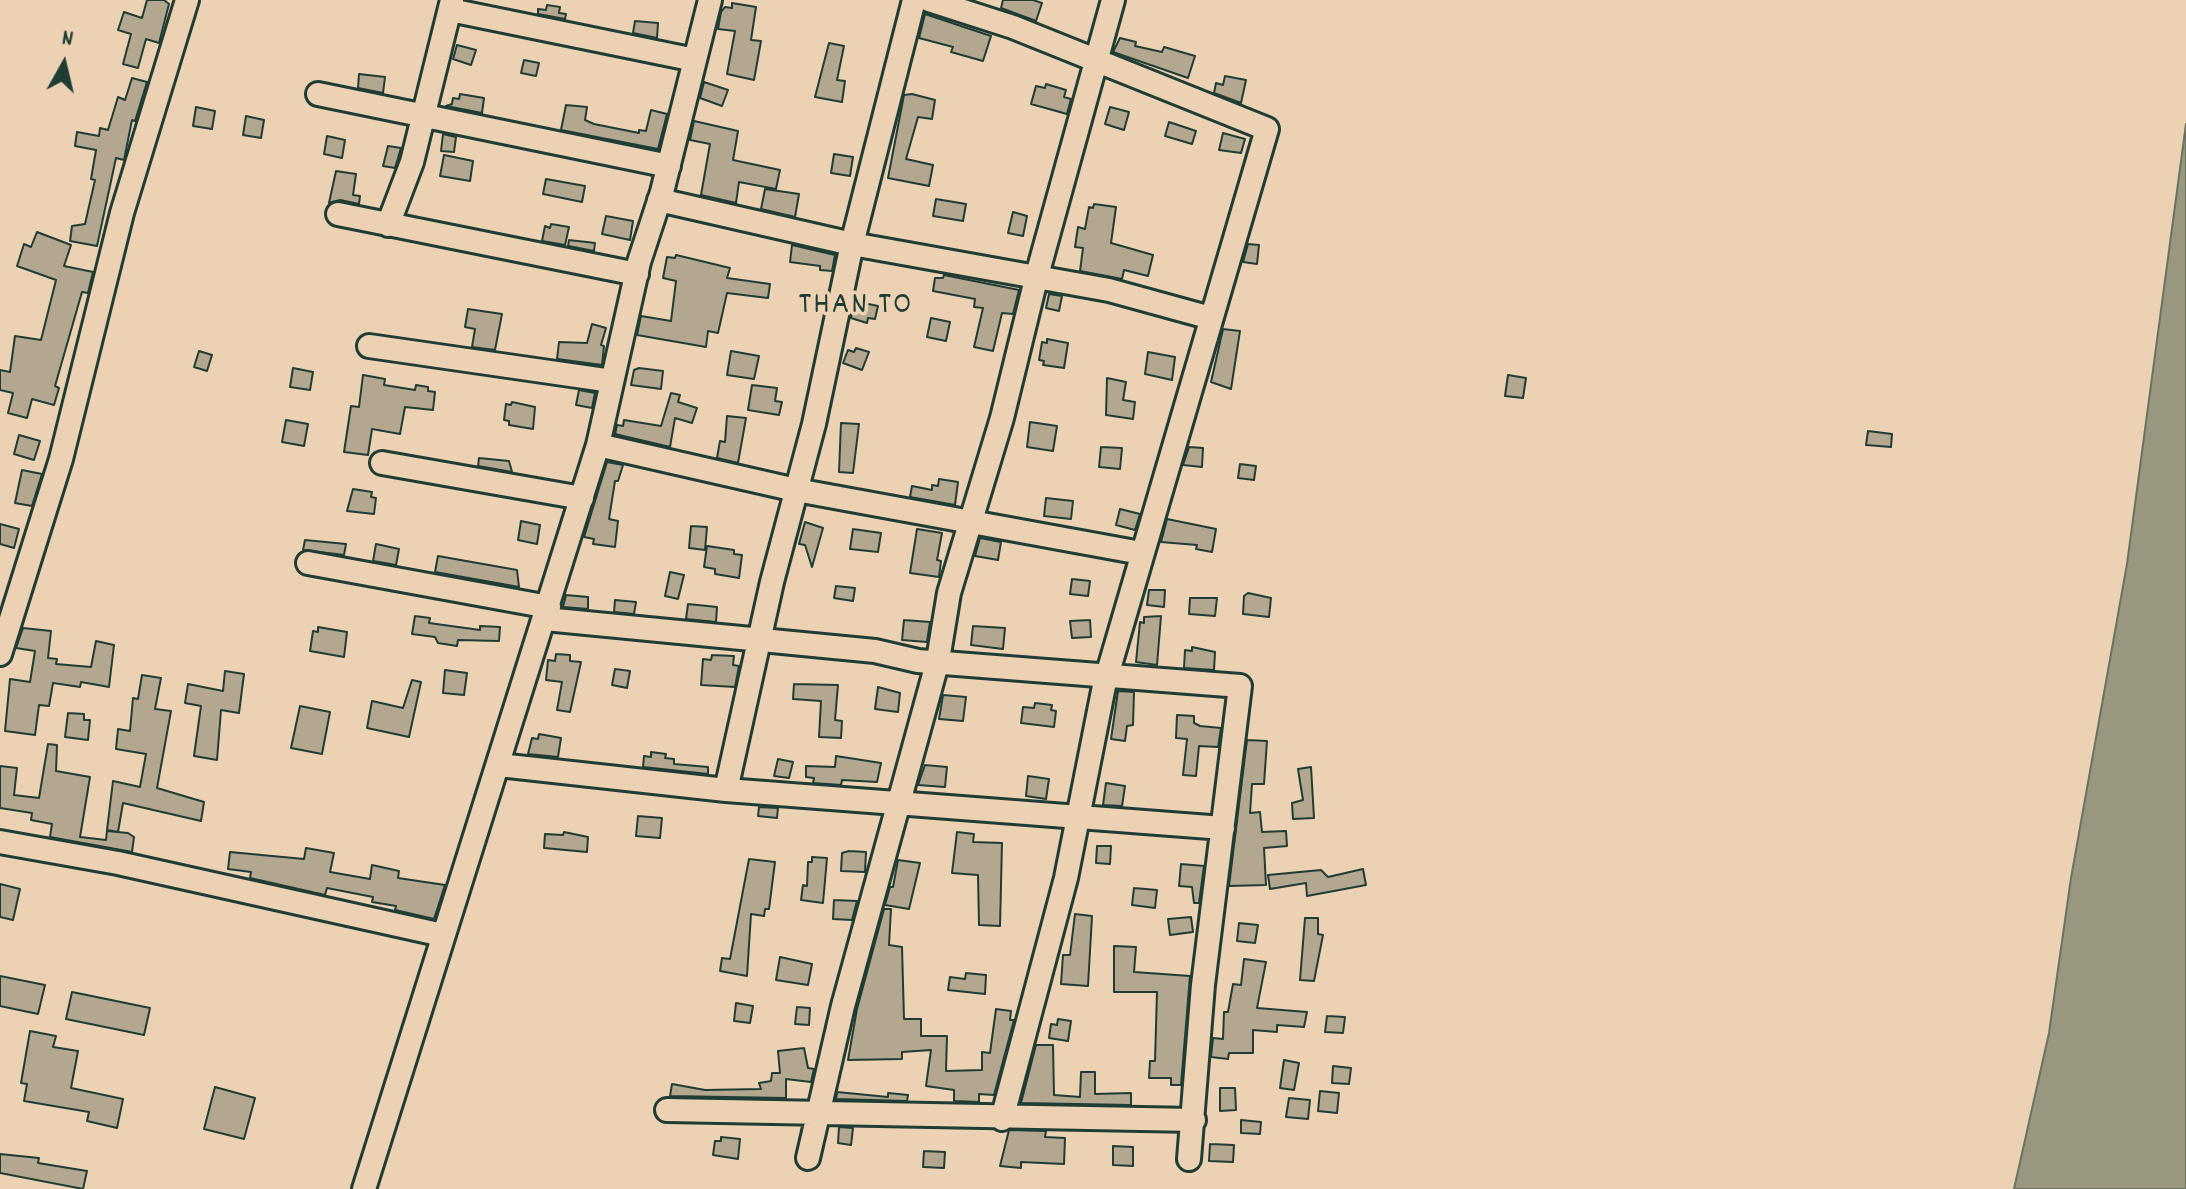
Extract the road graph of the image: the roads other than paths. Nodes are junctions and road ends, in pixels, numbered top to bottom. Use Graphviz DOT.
graph roads {
  1 [pos="187,0"];
  2 [pos="710,0"];
  3 [pos="914,0"];
  4 [pos="929,0"];
  5 [pos="1113,0"];
  6 [pos="451,5"];
  7 [pos="695,60"];
  8 [pos="1096,63"];
  9 [pos="318,94"];
  10 [pos="422,117"];
  11 [pos="669,166"];
  12 [pos="659,200"];
  13 [pos="338,214"];
  14 [pos="388,225"];
  15 [pos="852,244"];
  16 [pos="637,274"];
  17 [pos="1036,279"];
  18 [pos="1211,318"];
  19 [pos="369,346"];
  20 [pos="612,381"];
  21 [pos="598,445"];
  22 [pos="382,463"];
  23 [pos="796,490"];
  24 [pos="582,498"];
  25 [pos="972,523"];
  26 [pos="1141,553"];
  27 [pos="308,563"];
  28 [pos="547,613"];
  29 [pos="759,640"];
  30 [pos="0,654"];
  31 [pos="938,660"];
  32 [pos="1107,674"];
  33 [pos="499,765"];
  34 [pos="726,790"];
  35 [pos="898,803"];
  36 [pos="1077,819"];
  37 [pos="1223,828"];
  38 [pos="0,842"];
  39 [pos="445,930"];
  40 [pos="667,1110"];
  41 [pos="817,1114"];
  42 [pos="1002,1119"];
  43 [pos="1194,1120"];
  44 [pos="808,1158"];
  45 [pos="1189,1159"];
  46 [pos="364,1189"];
  1 -- 30 [label="street"];
  2 -- 7 [label="street"];
  3 -- 15 [label="street"];
  4 -- 8 [label="street"];
  5 -- 8 [label="street"];
  6 -- 7 [label="street"];
  6 -- 10 [label="street"];
  7 -- 11 [label="street"];
  8 -- 17 [label="street"];
  8 -- 18 [label="street"];
  9 -- 10 [label="street"];
  10 -- 11 [label="street"];
  10 -- 14 [label="street"];
  11 -- 12 [label="street"];
  12 -- 15 [label="street"];
  12 -- 16 [label="street"];
  13 -- 14 [label="street"];
  14 -- 16 [label="street"];
  15 -- 17 [label="street"];
  15 -- 23 [label="street"];
  16 -- 20 [label="street"];
  17 -- 18 [label="street"];
  17 -- 25 [label="street"];
  18 -- 26 [label="street"];
  19 -- 20 [label="street"];
  20 -- 21 [label="street"];
  21 -- 23 [label="street"];
  21 -- 24 [label="street"];
  22 -- 24 [label="street"];
  23 -- 25 [label="street"];
  23 -- 29 [label="street"];
  24 -- 28 [label="street"];
  25 -- 26 [label="street"];
  25 -- 31 [label="street"];
  26 -- 32 [label="street"];
  27 -- 28 [label="street"];
  28 -- 29 [label="street"];
  28 -- 33 [label="street"];
  29 -- 31 [label="street"];
  29 -- 34 [label="street"];
  31 -- 32 [label="street"];
  31 -- 35 [label="street"];
  32 -- 36 [label="street"];
  32 -- 37 [label="street"];
  33 -- 34 [label="street"];
  33 -- 39 [label="street"];
  34 -- 35 [label="street"];
  35 -- 36 [label="street"];
  35 -- 41 [label="street"];
  36 -- 37 [label="street"];
  36 -- 42 [label="street"];
  37 -- 43 [label="street"];
  38 -- 39 [label="street"];
  39 -- 46 [label="street"];
  40 -- 41 [label="street"];
  41 -- 42 [label="street"];
  41 -- 44 [label="street"];
  42 -- 43 [label="street"];
  43 -- 45 [label="street"];
}
